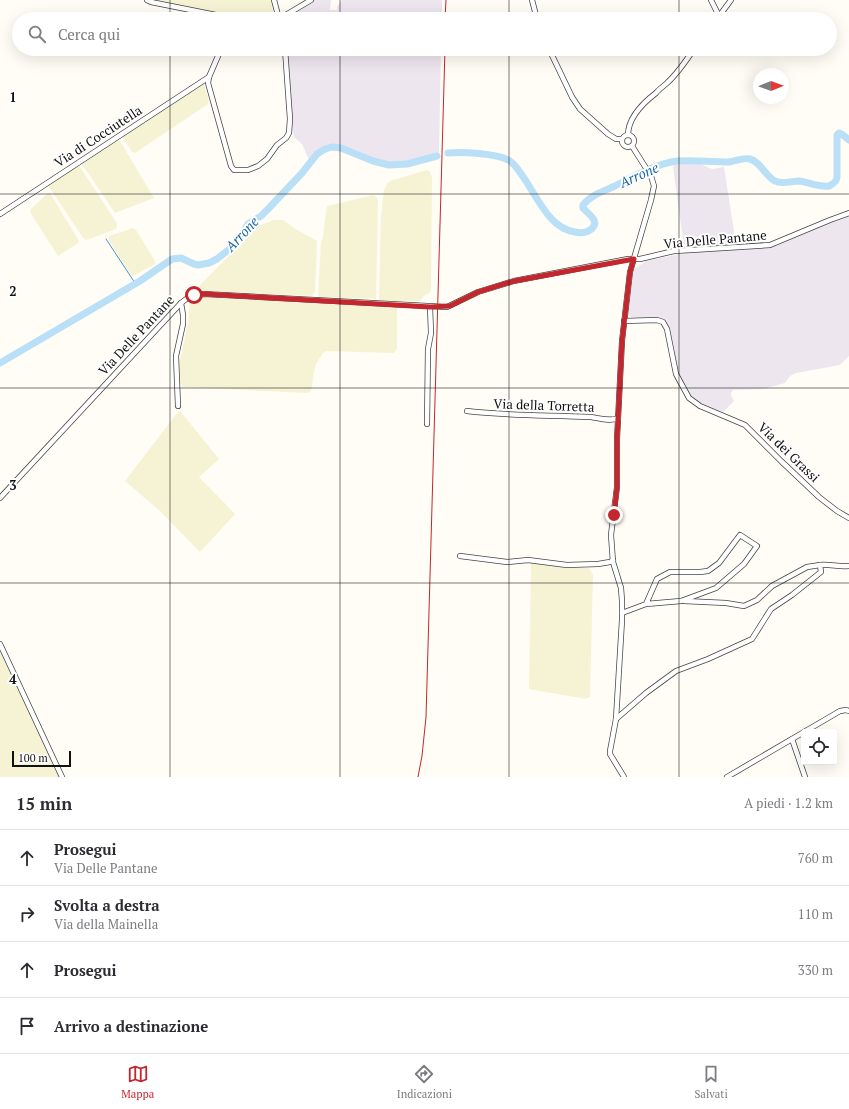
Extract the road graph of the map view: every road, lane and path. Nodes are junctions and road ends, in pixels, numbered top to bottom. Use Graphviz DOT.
graph roads {
  1 [pos="148,0"];
  2 [pos="274,0"];
  3 [pos="311,0"];
  4 [pos="532,0"];
  5 [pos="711,0"];
  6 [pos="731,0"];
  7 [pos="197,12"];
  8 [pos="277,12"];
  9 [pos="291,12"];
  10 [pos="535,12"];
  11 [pos="716,12"];
  12 [pos="722,12"];
  13 [pos="217,56"];
  14 [pos="285,56"];
  15 [pos="552,56"];
  16 [pos="689,56"];
  17 [pos="209,77"];
  18 [pos="628,135"];
  19 [pos="622,139"];
  20 [pos="632,146"];
  21 [pos="849,213"];
  22 [pos="0,214"];
  23 [pos="634,259"];
  24 [pos="182,303"];
  25 [pos="430,307"];
  26 [pos="624,321"];
  27 [pos="178,406"];
  28 [pos="468,411"];
  29 [pos="618,418"];
  30 [pos="427,424"];
  31 [pos="0,498"];
  32 [pos="849,518"];
  33 [pos="460,556"];
  34 [pos="613,560"];
  35 [pos="820,565"];
  36 [pos="849,566"];
  37 [pos="681,601"];
  38 [pos="646,604"];
  39 [pos="622,613"];
  40 [pos="0,644"];
  41 [pos="849,711"];
  42 [pos="616,719"];
  43 [pos="809,729"];
  44 [pos="801,734"];
  45 [pos="792,739"];
  46 [pos="62,777"];
  47 [pos="624,777"];
  48 [pos="727,777"];
  49 [pos="805,777"];
  1 -- 7 [label="street"];
  2 -- 8 [label="street"];
  3 -- 9 [label="street"];
  4 -- 10 [label="street"];
  5 -- 11 [label="street"];
  6 -- 12 [label="street"];
  13 -- 17 [label="street"];
  14 -- 17 [label="street"];
  15 -- 19 [label="street"];
  16 -- 18 [label="street"];
  17 -- 22 [label="street, Via di Cocciutella"];
  18 -- 19 [label="street"];
  18 -- 20 [label="street"];
  19 -- 20 [label="street"];
  20 -- 23 [label="street"];
  21 -- 23 [label="street, Via Delle Pantane"];
  23 -- 25 [label="street, Via Delle Pantane"];
  23 -- 26 [label="street"];
  24 -- 25 [label="street, Via Delle Pantane"];
  24 -- 27 [label="street"];
  24 -- 31 [label="street, Via Delle Pantane"];
  25 -- 30 [label="street"];
  26 -- 29 [label="street"];
  26 -- 32 [label="street, Via dei Grassi"];
  28 -- 29 [label="street, Via della Torretta"];
  29 -- 34 [label="street"];
  33 -- 34 [label="street"];
  34 -- 39 [label="street"];
  35 -- 36 [label="street"];
  35 -- 37 [label="street"];
  35 -- 42 [label="street"];
  37 -- 38 [label="street"];
  37 -- 38 [label="street"];
  38 -- 39 [label="street"];
  39 -- 42 [label="street"];
  40 -- 46 [label="street"];
  41 -- 43 [label="street"];
  42 -- 47 [label="street"];
  44 -- 45 [label="street"];
  45 -- 48 [label="street"];
  45 -- 49 [label="street"];
}
